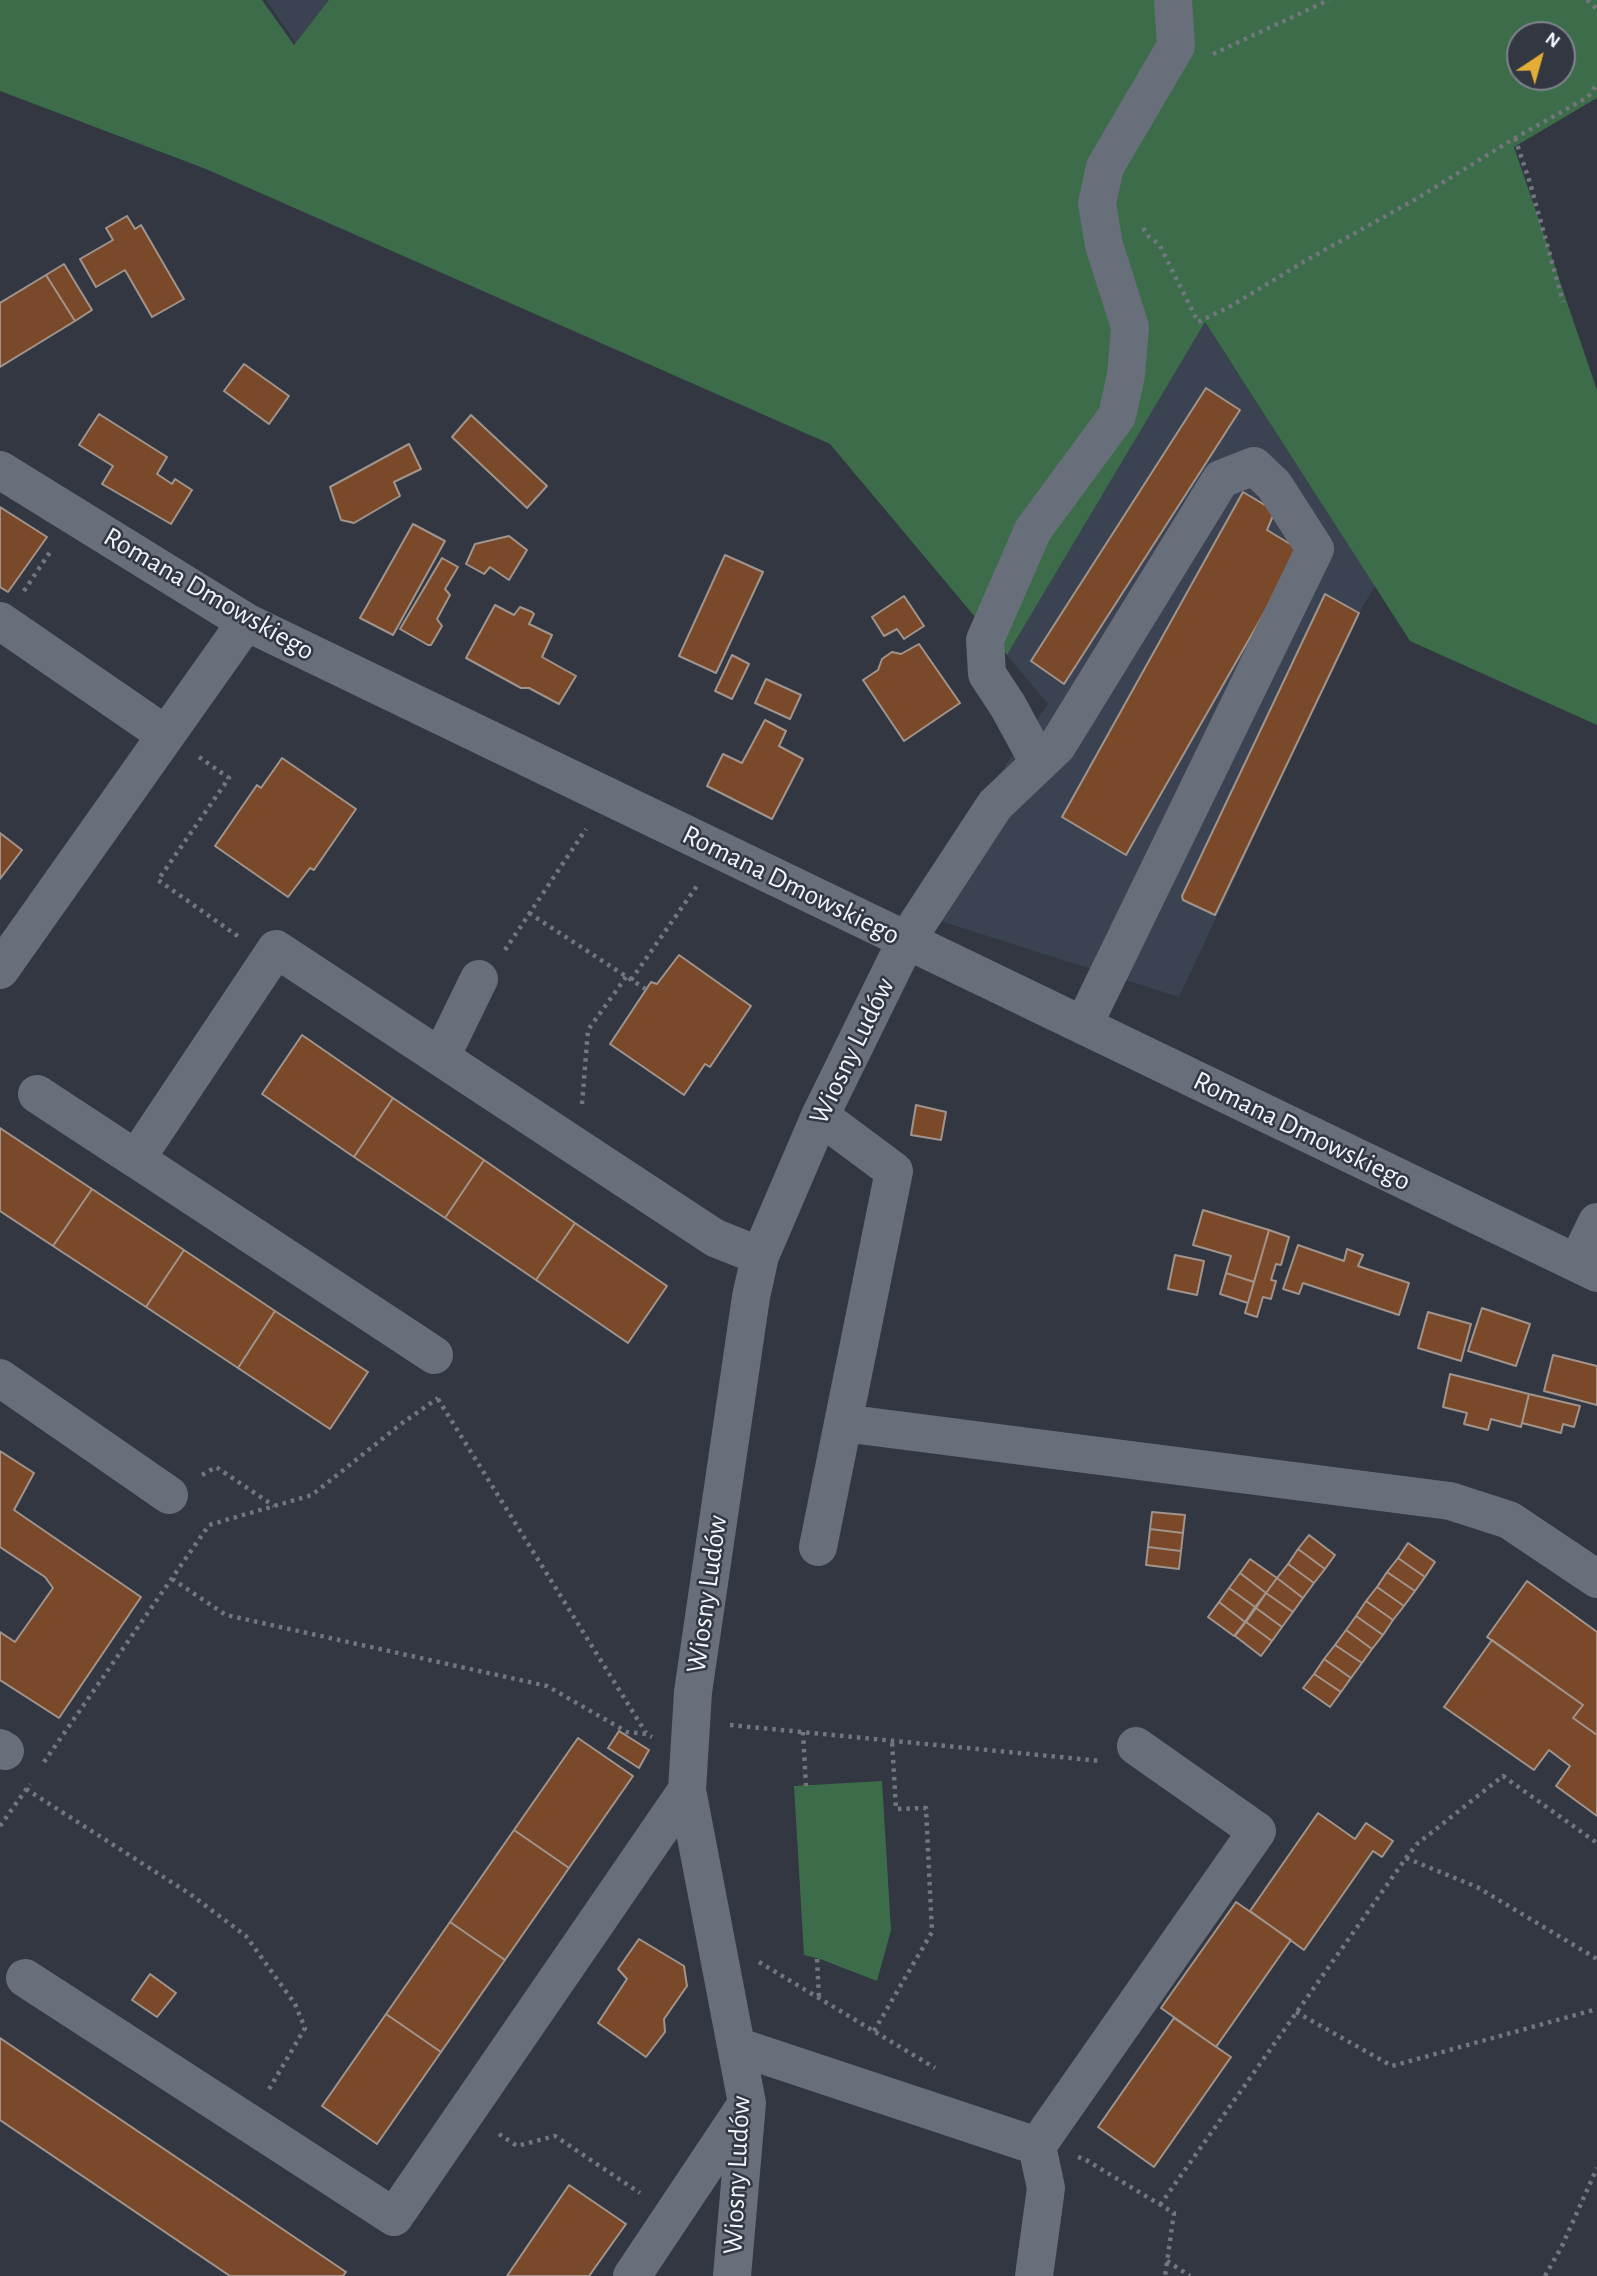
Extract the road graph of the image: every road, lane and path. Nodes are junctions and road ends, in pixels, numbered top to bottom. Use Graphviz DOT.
graph roads {
  1 [pos="1173,0"];
  2 [pos="1329,0"];
  3 [pos="1587,0"];
  4 [pos="1597,9"];
  5 [pos="1165,64"];
  6 [pos="1597,85"];
  7 [pos="1515,138"];
  8 [pos="1101,188"];
  9 [pos="1563,302"];
  10 [pos="0,470"];
  11 [pos="53,547"];
  12 [pos="1,622"];
  13 [pos="246,622"];
  14 [pos="166,735"];
  15 [pos="1039,763"];
  16 [pos="590,823"];
  17 [pos="702,878"];
  18 [pos="529,913"];
  19 [pos="906,941"];
  20 [pos="270,958"];
  21 [pos="0,970"];
  22 [pos="629,978"];
  23 [pos="479,979"];
  24 [pos="647,990"];
  25 [pos="1084,1024"];
  26 [pos="440,1057"];
  27 [pos="37,1094"];
  28 [pos="820,1116"];
  29 [pos="566,1140"];
  30 [pos="136,1159"];
  31 [pos="1597,1222"];
  32 [pos="760,1256"];
  33 [pos="1587,1268"];
  34 [pos="434,1355"];
  35 [pos="0,1378"];
  36 [pos="438,1398"];
  37 [pos="843,1423"];
  38 [pos="224,1472"];
  39 [pos="169,1495"];
  40 [pos="275,1507"];
  41 [pos="818,1547"];
  42 [pos="172,1579"];
  43 [pos="1597,1579"];
  44 [pos="691,1721"];
  45 [pos="803,1732"];
  46 [pos="892,1741"];
  47 [pos="1136,1746"];
  48 [pos="41,1767"];
  49 [pos="33,1778"];
  50 [pos="806,1786"];
  51 [pos="26,1789"];
  52 [pos="687,1790"];
  53 [pos="0,1826"];
  54 [pos="1597,1843"];
  55 [pos="1406,1858"];
  56 [pos="716,1942"];
  57 [pos="817,1959"];
  58 [pos="1597,1959"];
  59 [pos="25,1978"];
  60 [pos="819,1998"];
  61 [pos="1597,2009"];
  62 [pos="1296,2012"];
  63 [pos="874,2031"];
  64 [pos="736,2046"];
  65 [pos="941,2071"];
  66 [pos="747,2103"];
  67 [pos="466,2112"];
  68 [pos="248,2123"];
  69 [pos="1037,2146"];
  70 [pos="1597,2168"];
  71 [pos="1160,2205"];
  72 [pos="672,2215"];
  73 [pos="1167,2261"];
  74 [pos="632,2276"];
  75 [pos="732,2276"];
  76 [pos="1034,2276"];
  77 [pos="1165,2276"];
  78 [pos="1190,2276"];
  79 [pos="1545,2276"];
  1 -- 5 [label="street"];
  2 -- 5 [label="path"];
  3 -- 4 [label="path"];
  5 -- 8 [label="street"];
  6 -- 7 [label="path"];
  7 -- 8 [label="path"];
  7 -- 9 [label="path"];
  8 -- 15 [label="street"];
  10 -- 13 [label="street, Romana Dmowskiego"];
  11 -- 12 [label="path"];
  12 -- 14 [label="street"];
  13 -- 14 [label="street"];
  13 -- 19 [label="street, Romana Dmowskiego"];
  14 -- 20 [label="path"];
  14 -- 21 [label="street"];
  15 -- 19 [label="street, Wiosny Ludów"];
  15 -- 25 [label="street, Wiosny Ludów"];
  16 -- 18 [label="path"];
  17 -- 22 [label="path"];
  18 -- 22 [label="path"];
  18 -- 23 [label="path"];
  19 -- 25 [label="street, Romana Dmowskiego"];
  19 -- 28 [label="street, Wiosny Ludów"];
  20 -- 26 [label="street"];
  20 -- 30 [label="street"];
  22 -- 24 [label="path"];
  22 -- 29 [label="path"];
  23 -- 26 [label="street"];
  25 -- 33 [label="street, Romana Dmowskiego"];
  26 -- 29 [label="street"];
  27 -- 30 [label="street"];
  28 -- 32 [label="street, Wiosny Ludów"];
  28 -- 37 [label="street"];
  29 -- 32 [label="street"];
  30 -- 34 [label="street"];
  31 -- 33 [label="street"];
  32 -- 44 [label="street, Wiosny Ludów"];
  34 -- 36 [label="path"];
  35 -- 39 [label="street"];
  36 -- 40 [label="path"];
  36 -- 42 [label="path"];
  37 -- 41 [label="street"];
  37 -- 43 [label="street"];
  38 -- 40 [label="path"];
  40 -- 42 [label="path"];
  42 -- 48 [label="path"];
  44 -- 45 [label="path"];
  44 -- 52 [label="street, Wiosny Ludów"];
  45 -- 46 [label="path"];
  45 -- 50 [label="path"];
  46 -- 47 [label="path"];
  46 -- 63 [label="path"];
  47 -- 69 [label="street"];
  49 -- 51 [label="path"];
  51 -- 53 [label="path"];
  51 -- 68 [label="path"];
  52 -- 56 [label="street, Wiosny Ludów"];
  52 -- 67 [label="street"];
  54 -- 55 [label="path"];
  55 -- 58 [label="path"];
  55 -- 62 [label="path"];
  56 -- 60 [label="path"];
  56 -- 64 [label="street, Wiosny Ludów"];
  57 -- 60 [label="path"];
  59 -- 68 [label="street"];
  60 -- 63 [label="path"];
  61 -- 62 [label="path"];
  62 -- 71 [label="path"];
  63 -- 65 [label="path"];
  64 -- 66 [label="street, Wiosny Ludów"];
  64 -- 69 [label="street"];
  66 -- 72 [label="street"];
  66 -- 75 [label="street, Wiosny Ludów"];
  67 -- 68 [label="street"];
  67 -- 72 [label="path"];
  69 -- 71 [label="path"];
  69 -- 76 [label="street"];
  70 -- 79 [label="path"];
  71 -- 73 [label="path"];
  72 -- 74 [label="street"];
  73 -- 77 [label="path"];
  73 -- 78 [label="path"];
}
